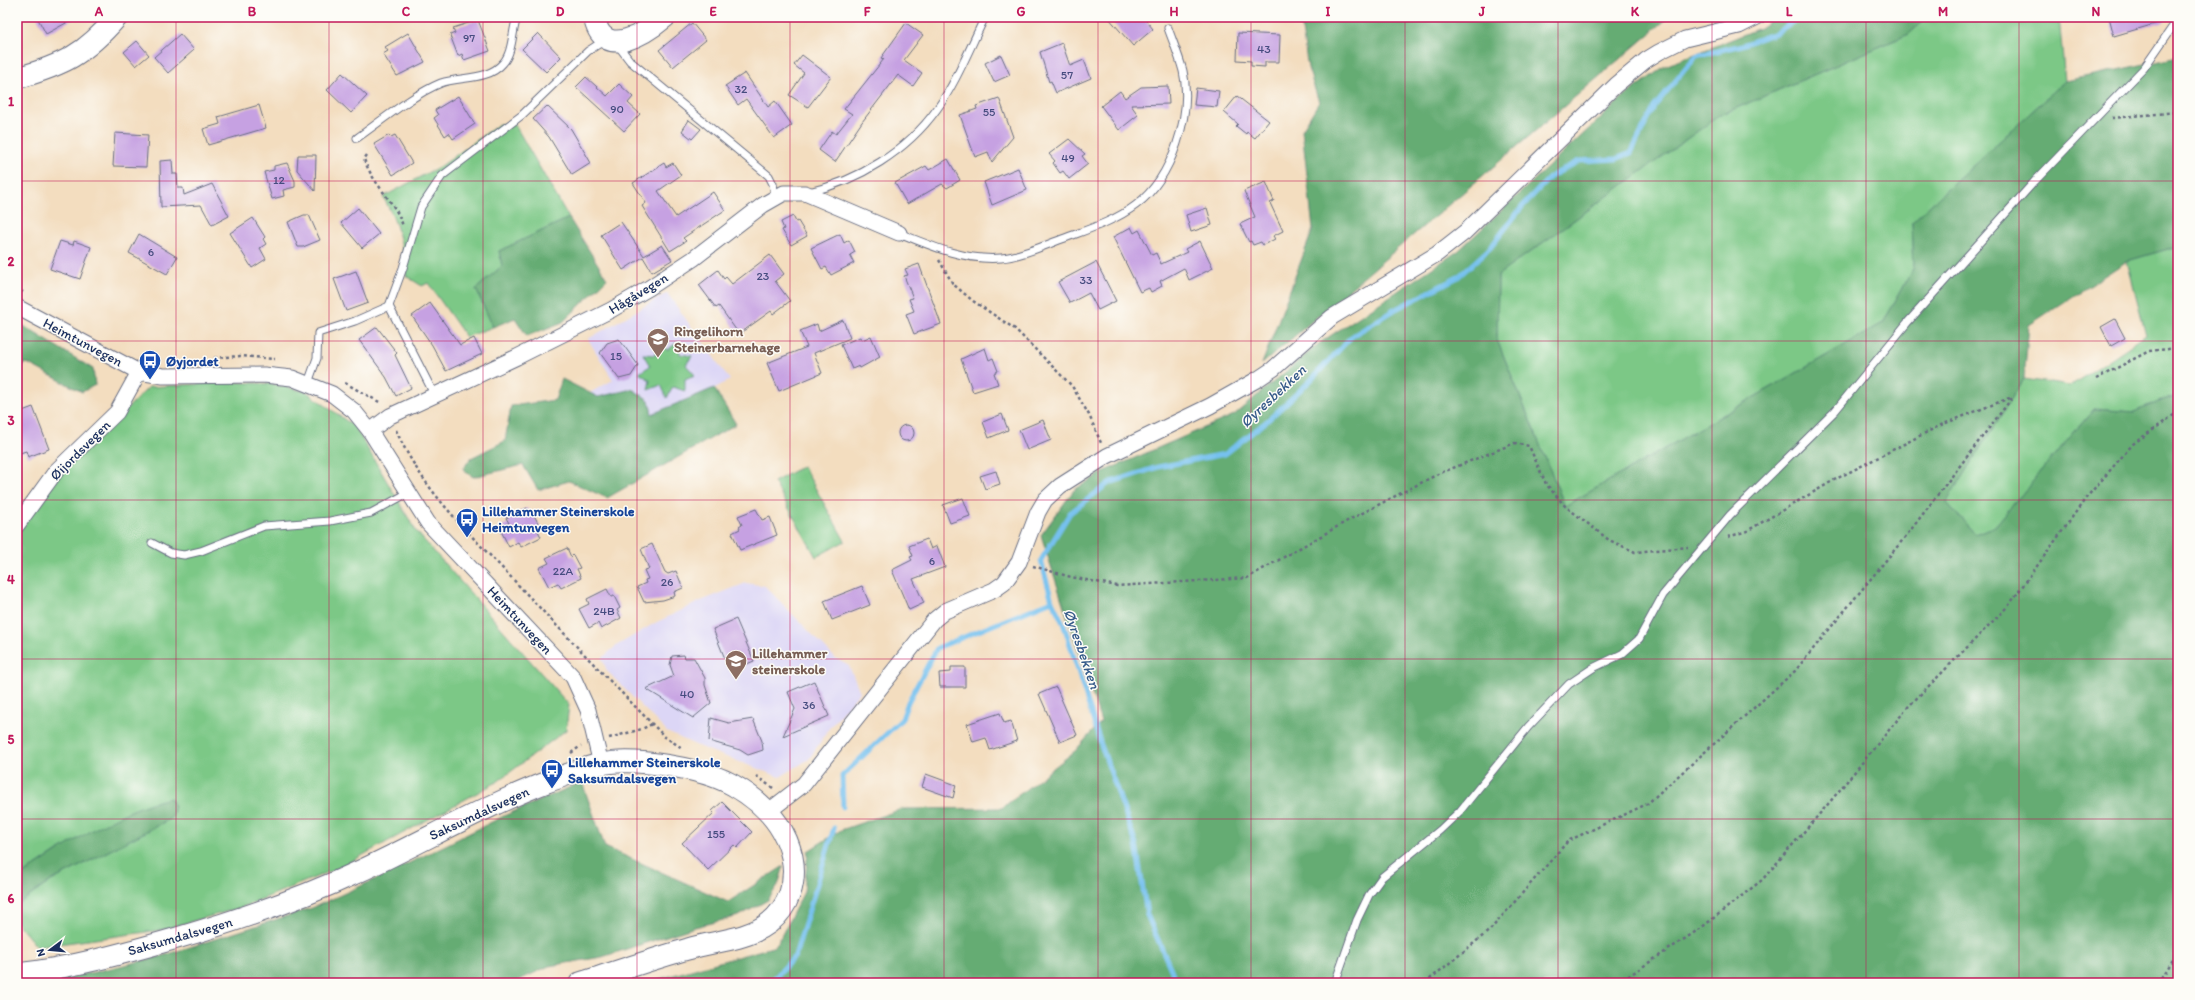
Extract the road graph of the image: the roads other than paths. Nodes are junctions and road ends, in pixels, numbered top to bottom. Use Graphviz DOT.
graph roads {
  1 [pos="117,17"];
  2 [pos="517,17"];
  3 [pos="633,17"];
  4 [pos="985,17"];
  5 [pos="1757,17"];
  6 [pos="594,18"];
  7 [pos="2178,19"];
  8 [pos="661,20"];
  9 [pos="1168,28"];
  10 [pos="611,40"];
  11 [pos="17,78"];
  12 [pos="357,138"];
  13 [pos="805,193"];
  14 [pos="775,196"];
  15 [pos="899,233"];
  16 [pos="389,306"];
  17 [pos="17,307"];
  18 [pos="139,372"];
  19 [pos="308,383"];
  20 [pos="435,396"];
  21 [pos="370,431"];
  22 [pos="408,493"];
  23 [pos="17,525"];
  24 [pos="152,543"];
  25 [pos="601,764"];
  26 [pos="769,812"];
  27 [pos="17,974"];
  28 [pos="50,976"];
  29 [pos="580,983"];
  30 [pos="1335,983"];
  1 -- 11 [label="main road"];
  2 -- 12 [label="lane"];
  3 -- 8 [label="main road"];
  4 -- 13 [label="lane"];
  5 -- 26 [label="street"];
  6 -- 10 [label="main road"];
  7 -- 30 [label="lane"];
  8 -- 10 [label="main road"];
  9 -- 15 [label="lane"];
  10 -- 14 [label="lane"];
  10 -- 16 [label="lane"];
  13 -- 14 [label="street, Hågåvegen"];
  13 -- 15 [label="street, Hågåvegen"];
  14 -- 20 [label="street, Hågåvegen"];
  16 -- 19 [label="lane"];
  16 -- 20 [label="lane"];
  17 -- 18 [label="street, Heimtunvegen"];
  18 -- 19 [label="street, Heimtunvegen"];
  18 -- 23 [label="street, Øijordsvegen"];
  19 -- 21 [label="street, Heimtunvegen"];
  20 -- 21 [label="street, Hågåvegen"];
  21 -- 22 [label="street, Heimtunvegen"];
  22 -- 24 [label="lane"];
  22 -- 25 [label="street, Heimtunvegen"];
  25 -- 26 [label="main road, Saksumdalsvegen"];
  25 -- 28 [label="main road, Saksumdalsvegen"];
  26 -- 29 [label="main road, Saksumdalsvegen"];
  27 -- 28 [label="main road, Saksumdalsvegen"];
}
